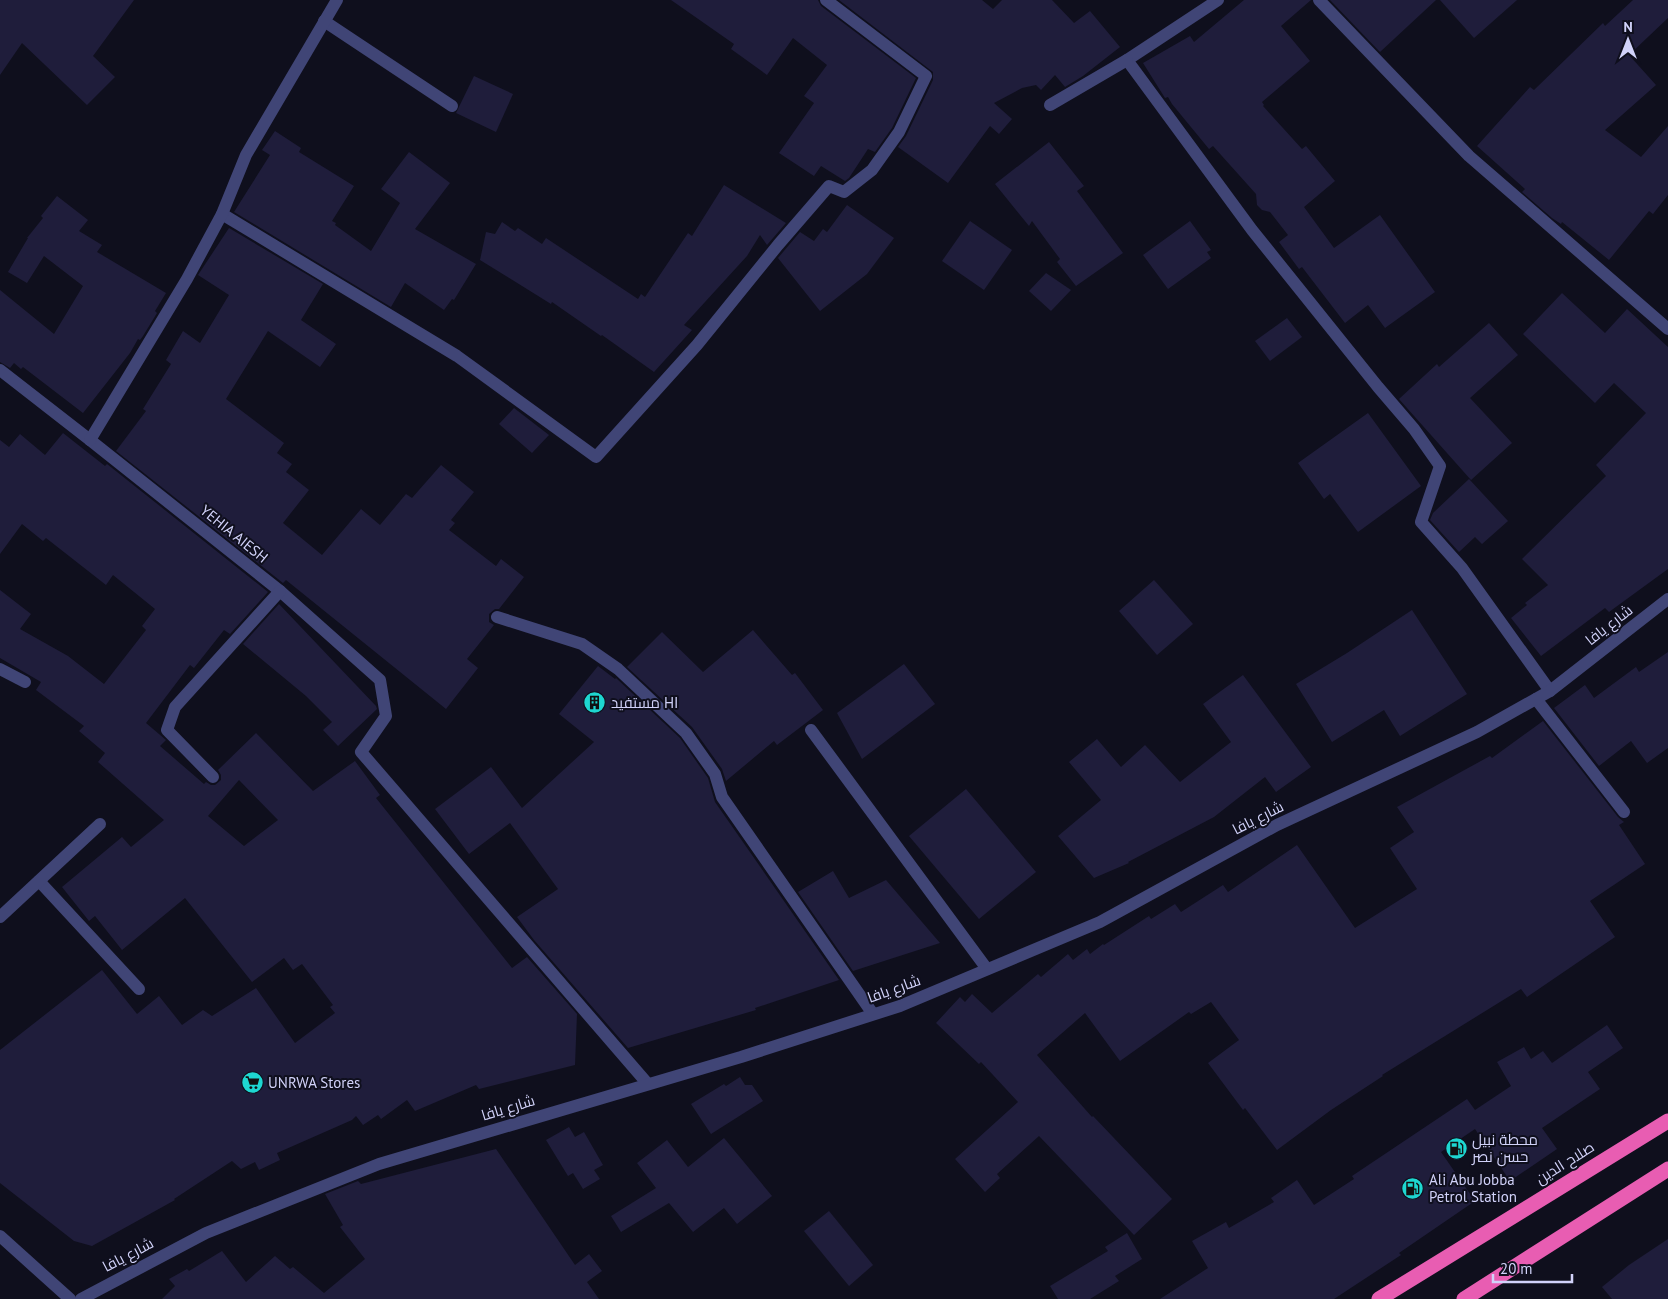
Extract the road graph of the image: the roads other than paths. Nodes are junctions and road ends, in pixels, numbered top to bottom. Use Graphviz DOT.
graph roads {
  1 [pos="337,0"];
  2 [pos="826,0"];
  3 [pos="1218,0"];
  4 [pos="1319,0"];
  5 [pos="324,21"];
  6 [pos="1127,60"];
  7 [pos="1050,105"];
  8 [pos="452,106"];
  9 [pos="222,214"];
  10 [pos="1668,329"];
  11 [pos="0,370"];
  12 [pos="90,440"];
  13 [pos="280,592"];
  14 [pos="1668,599"];
  15 [pos="497,617"];
  16 [pos="0,669"];
  17 [pos="25,682"];
  18 [pos="1550,691"];
  19 [pos="1536,699"];
  20 [pos="811,730"];
  21 [pos="213,777"];
  22 [pos="1624,812"];
  23 [pos="100,824"];
  24 [pos="39,881"];
  25 [pos="0,917"];
  26 [pos="987,969"];
  27 [pos="139,989"];
  28 [pos="873,1014"];
  29 [pos="647,1083"];
  30 [pos="1668,1121"];
  31 [pos="1668,1169"];
  32 [pos="0,1236"];
  33 [pos="70,1299"];
  34 [pos="81,1299"];
  35 [pos="1379,1299"];
  36 [pos="1464,1299"];
  1 -- 5 [label="street"];
  2 -- 9 [label="street"];
  3 -- 6 [label="street"];
  4 -- 10 [label="street"];
  5 -- 8 [label="street"];
  5 -- 9 [label="street"];
  6 -- 7 [label="street"];
  6 -- 18 [label="street"];
  9 -- 12 [label="street"];
  11 -- 12 [label="street, YEHIA AIESH"];
  12 -- 13 [label="street, YEHIA AIESH"];
  13 -- 21 [label="street"];
  13 -- 29 [label="street, YEHIA AIESH"];
  14 -- 18 [label="street, شارع يافا"];
  15 -- 28 [label="street"];
  16 -- 17 [label="street"];
  18 -- 19 [label="street, شارع يافا"];
  19 -- 22 [label="street"];
  19 -- 26 [label="street, شارع يافا"];
  20 -- 26 [label="street"];
  23 -- 24 [label="street"];
  24 -- 25 [label="street"];
  24 -- 27 [label="street"];
  26 -- 28 [label="street, شارع يافا"];
  28 -- 29 [label="street, شارع يافا"];
  29 -- 34 [label="street, شارع يافا"];
  30 -- 35 [label="highway, صلاح الدين"];
  31 -- 36 [label="highway"];
  32 -- 33 [label="street"];
}
